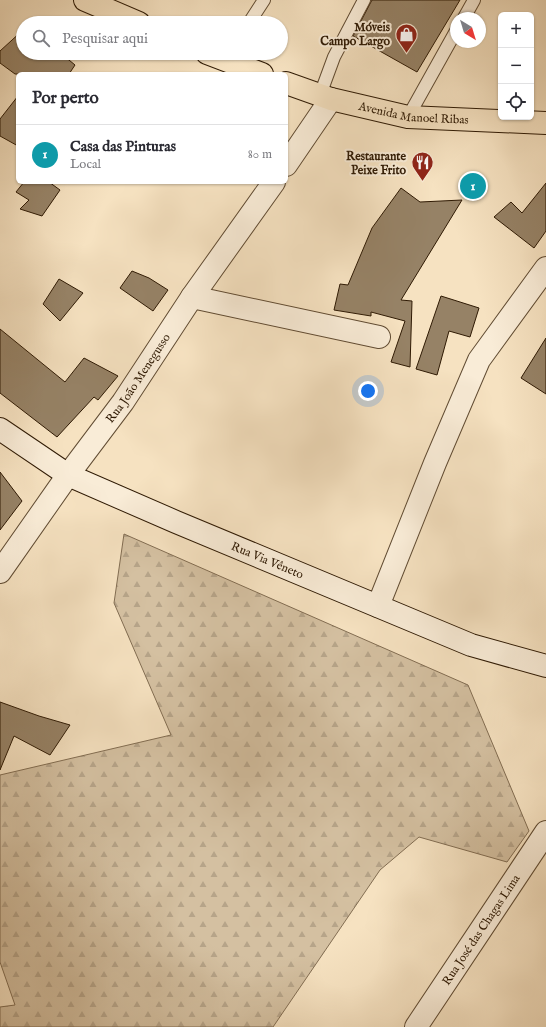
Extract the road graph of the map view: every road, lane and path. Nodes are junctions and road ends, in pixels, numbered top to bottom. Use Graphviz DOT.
graph roads {
  1 [pos="85,0"];
  2 [pos="264,0"];
  3 [pos="364,0"];
  4 [pos="474,0"];
  5 [pos="467,12"];
  6 [pos="123,16"];
  7 [pos="254,16"];
  8 [pos="450,42"];
  9 [pos="231,60"];
  10 [pos="258,72"];
  11 [pos="288,84"];
  12 [pos="325,97"];
  13 [pos="408,117"];
  14 [pos="546,123"];
  15 [pos="288,162"];
  16 [pos="273,184"];
  17 [pos="546,268"];
  18 [pos="192,297"];
  19 [pos="379,337"];
  20 [pos="0,429"];
  21 [pos="68,475"];
  22 [pos="0,572"];
  23 [pos="378,606"];
  24 [pos="546,666"];
  25 [pos="546,832"];
  26 [pos="416,1027"];
  1 -- 6 [label="main road"];
  2 -- 7 [label="lane"];
  3 -- 12 [label="lane"];
  4 -- 5 [label="lane"];
  8 -- 13 [label="lane"];
  9 -- 10 [label="main road"];
  11 -- 12 [label="main road, Avenida Manoel Ribas"];
  12 -- 13 [label="main road, Avenida Manoel Ribas"];
  12 -- 15 [label="street"];
  13 -- 14 [label="main road, Avenida Manoel Ribas"];
  16 -- 18 [label="street, Rua João Menegusso"];
  17 -- 23 [label="street"];
  18 -- 19 [label="street"];
  18 -- 21 [label="street, Rua João Menegusso"];
  20 -- 21 [label="street, Rua Via Vêneto"];
  21 -- 22 [label="street, Rua João Menegusso"];
  21 -- 23 [label="street, Rua Via Vêneto"];
  23 -- 24 [label="street, Rua Via Vêneto"];
  25 -- 26 [label="street, Rua José das Chagas Lima"];
}
